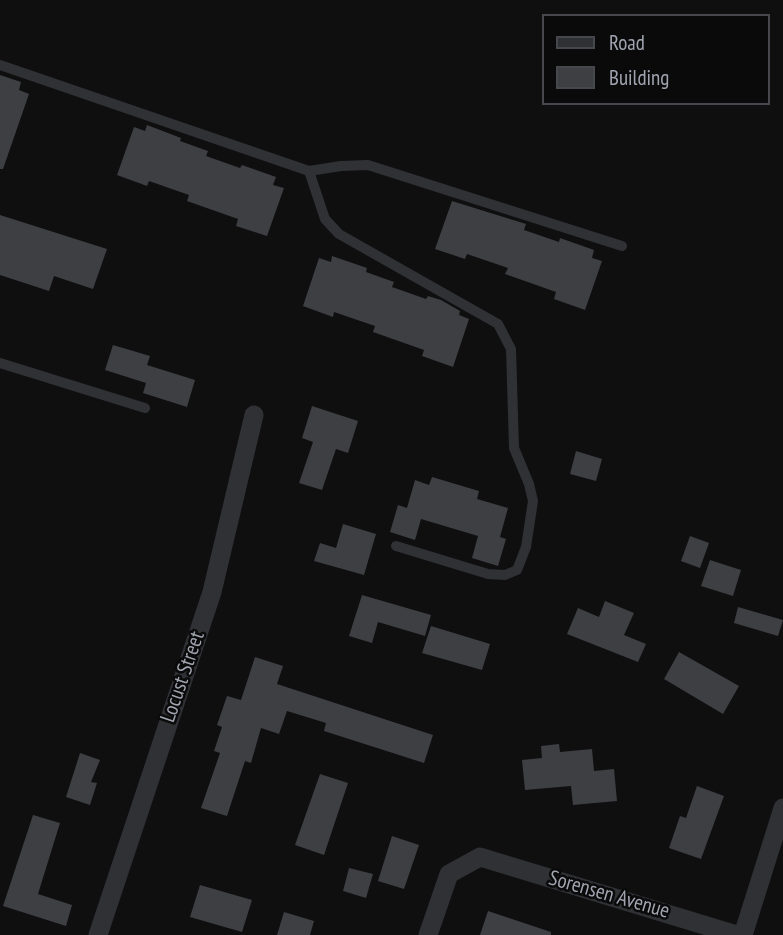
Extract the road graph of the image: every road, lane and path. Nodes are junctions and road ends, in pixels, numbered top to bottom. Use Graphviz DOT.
graph roads {
  1 [pos="0,65"];
  2 [pos="309,171"];
  3 [pos="622,246"];
  4 [pos="0,363"];
  5 [pos="145,408"];
  6 [pos="254,415"];
  7 [pos="396,546"];
  8 [pos="783,808"];
  9 [pos="99,935"];
  10 [pos="428,935"];
  11 [pos="737,935"];
  12 [pos="743,935"];
  1 -- 2 [label="lane"];
  2 -- 3 [label="lane"];
  2 -- 7 [label="lane"];
  4 -- 5 [label="lane"];
  6 -- 9 [label="street, Locust Street"];
  8 -- 12 [label="street"];
  10 -- 11 [label="street, Sorensen Avenue"];
}
